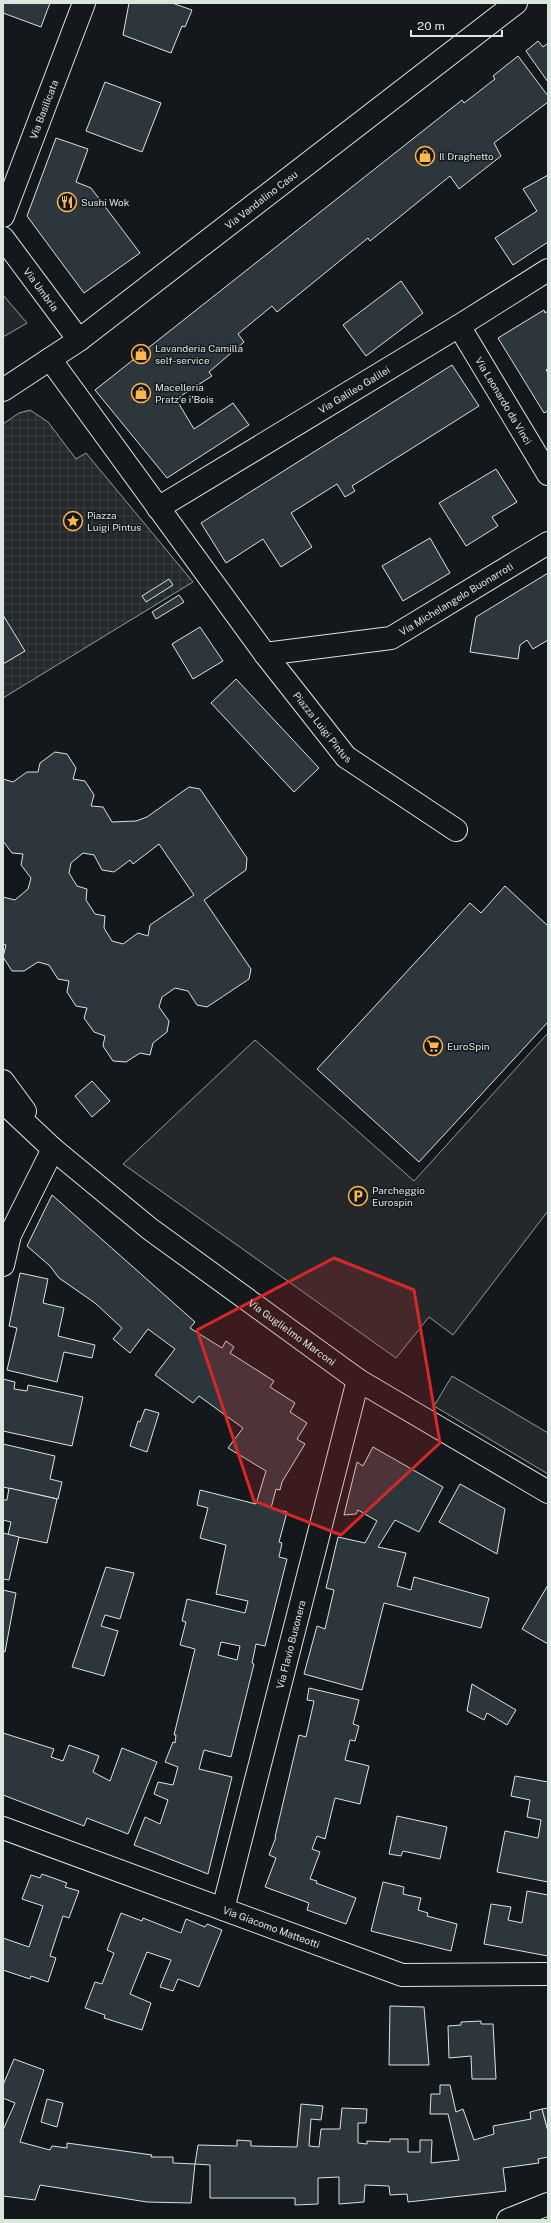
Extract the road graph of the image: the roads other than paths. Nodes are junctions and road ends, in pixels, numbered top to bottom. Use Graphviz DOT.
graph roads {
  1 [pos="84,3"];
  2 [pos="516,3"];
  3 [pos="3,216"];
  4 [pos="3,238"];
  5 [pos="548,270"];
  6 [pos="459,326"];
  7 [pos="79,340"];
  8 [pos="50,359"];
  9 [pos="3,390"];
  10 [pos="548,474"];
  11 [pos="158,508"];
  12 [pos="548,543"];
  13 [pos="265,654"];
  14 [pos="456,830"];
  15 [pos="3,1081"];
  16 [pos="3,1102"];
  17 [pos="53,1149"];
  18 [pos="3,1265"];
  19 [pos="358,1380"];
  20 [pos="548,1492"];
  21 [pos="3,1828"];
  22 [pos="223,1909"];
  23 [pos="548,1974"];
  24 [pos="548,2204"];
  25 [pos="508,2220"];
  1 -- 3 [label="street, Via Basilicata"];
  2 -- 7 [label="street, Via Vandalino Casu"];
  4 -- 7 [label="street, Via Umbria"];
  5 -- 6 [label="street, Via Galileo Galilei"];
  6 -- 10 [label="street, Via Leonardo da Vinci"];
  6 -- 11 [label="street, Via Galileo Galilei"];
  7 -- 8 [label="street, Via Vandalino Casu"];
  8 -- 9 [label="street, Via Vandalino Casu"];
  8 -- 11 [label="street, Piazza Luigi Pintus"];
  11 -- 13 [label="street, Piazza Luigi Pintus"];
  12 -- 13 [label="street, Via Michelangelo Buonarroti"];
  13 -- 14 [label="street, Piazza Luigi Pintus"];
  15 -- 17 [label="street, Via Guglielmo Marconi"];
  16 -- 17 [label="street, Via Guglielmo Marconi"];
  17 -- 18 [label="street"];
  17 -- 19 [label="street, Via Guglielmo Marconi"];
  19 -- 20 [label="street, Via Guglielmo Marconi"];
  19 -- 22 [label="street, Via Flavio Busonera"];
  21 -- 22 [label="street, Via Giacomo Matteotti"];
  22 -- 23 [label="street, Via Giacomo Matteotti"];
  24 -- 25 [label="street"];
}
